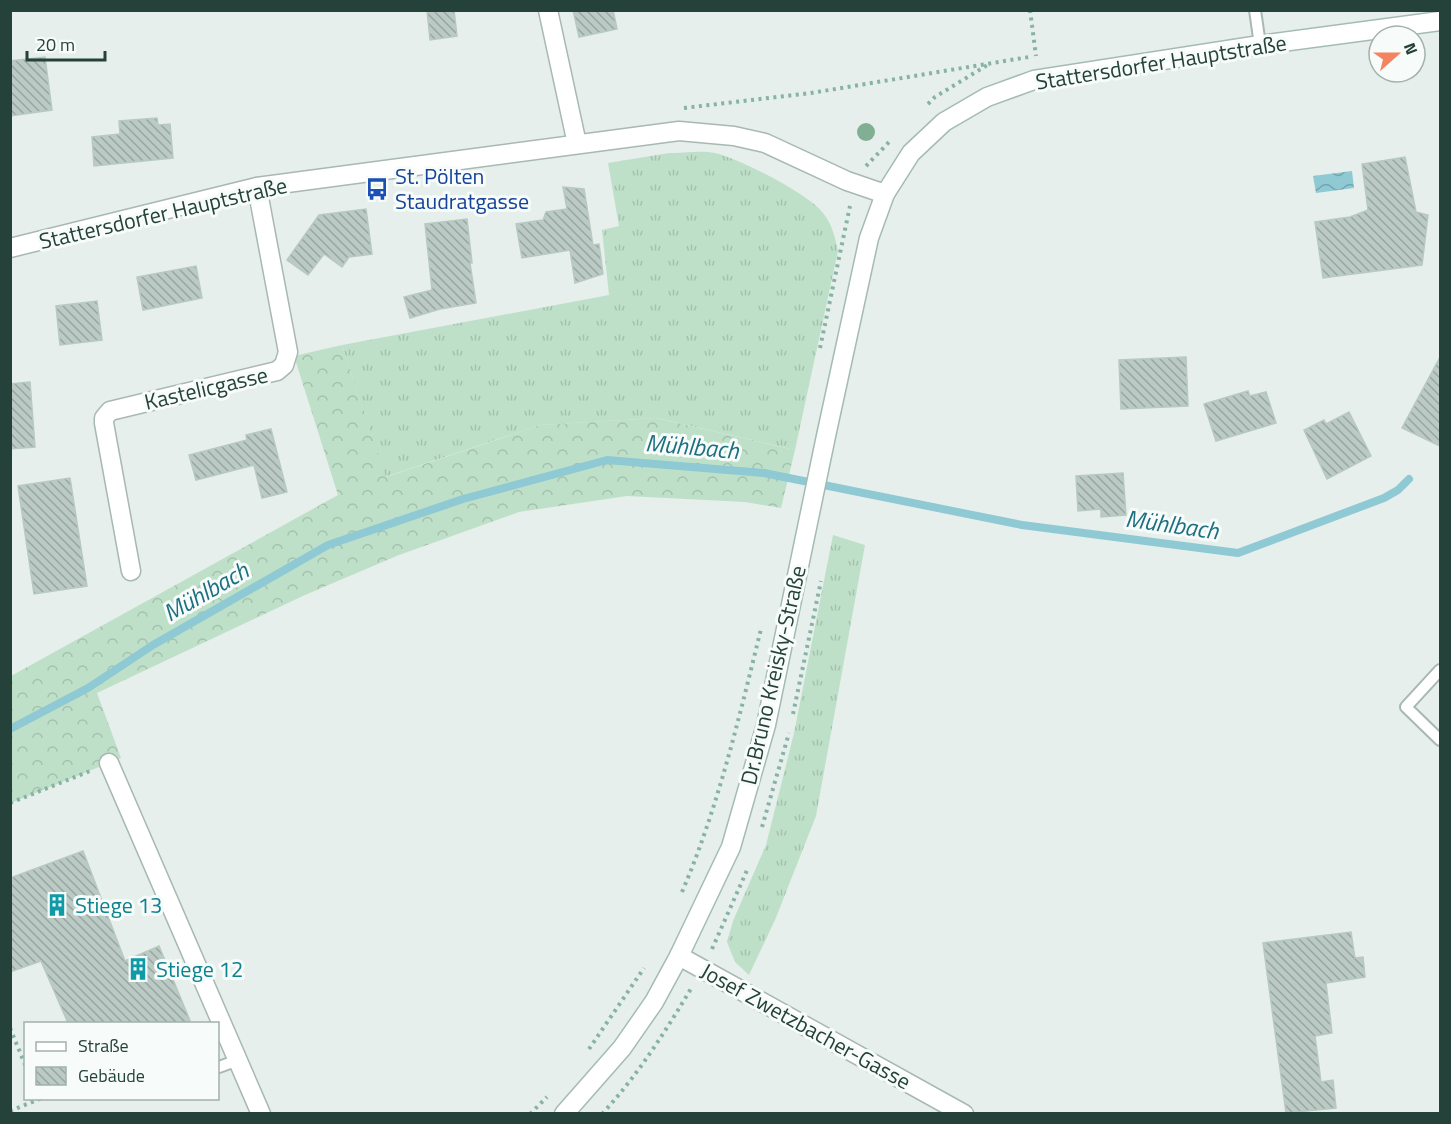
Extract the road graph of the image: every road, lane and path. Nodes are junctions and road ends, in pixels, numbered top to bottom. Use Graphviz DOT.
graph roads {
  1 [pos="548,10"];
  2 [pos="1030,10"];
  3 [pos="1255,10"];
  4 [pos="1440,21"];
  5 [pos="1260,45"];
  6 [pos="1036,56"];
  7 [pos="992,62"];
  8 [pos="674,109"];
  9 [pos="577,144"];
  10 [pos="257,187"];
  11 [pos="885,194"];
  12 [pos="10,248"];
  13 [pos="131,571"];
  14 [pos="764,618"];
  15 [pos="1440,670"];
  16 [pos="1440,740"];
  17 [pos="109,763"];
  18 [pos="10,803"];
  19 [pos="678,902"];
  20 [pos="679,956"];
  21 [pos="647,965"];
  22 [pos="217,1022"];
  23 [pos="219,1027"];
  24 [pos="10,1028"];
  25 [pos="229,1051"];
  26 [pos="582,1057"];
  27 [pos="24,1062"];
  28 [pos="219,1067"];
  29 [pos="554,1091"];
  30 [pos="37,1100"];
  31 [pos="10,1111"];
  32 [pos="261,1113"];
  33 [pos="530,1113"];
  34 [pos="564,1113"];
  35 [pos="964,1113"];
  1 -- 9 [label="street"];
  2 -- 6 [label="path"];
  3 -- 5 [label="lane"];
  4 -- 5 [label="street, Stattersdorfer Hauptstraße"];
  5 -- 11 [label="street, Stattersdorfer Hauptstraße"];
  7 -- 8 [label="path"];
  9 -- 10 [label="street, Stattersdorfer Hauptstraße"];
  9 -- 11 [label="street, Stattersdorfer Hauptstraße"];
  10 -- 12 [label="street, Stattersdorfer Hauptstraße"];
  10 -- 13 [label="street, Kastelicgasse"];
  11 -- 20 [label="street, Dr.Bruno Kreisky-Straße"];
  14 -- 19 [label="path"];
  15 -- 16 [label="lane"];
  17 -- 18 [label="path"];
  17 -- 22 [label="street"];
  20 -- 34 [label="street, Dr.Bruno Kreisky-Straße"];
  20 -- 35 [label="street, Josef Zwetzbacher-Gasse"];
  21 -- 26 [label="path"];
  23 -- 25 [label="street"];
  24 -- 27 [label="path"];
  25 -- 28 [label="lane"];
  25 -- 32 [label="street"];
  29 -- 33 [label="path"];
  30 -- 31 [label="path"];
}
